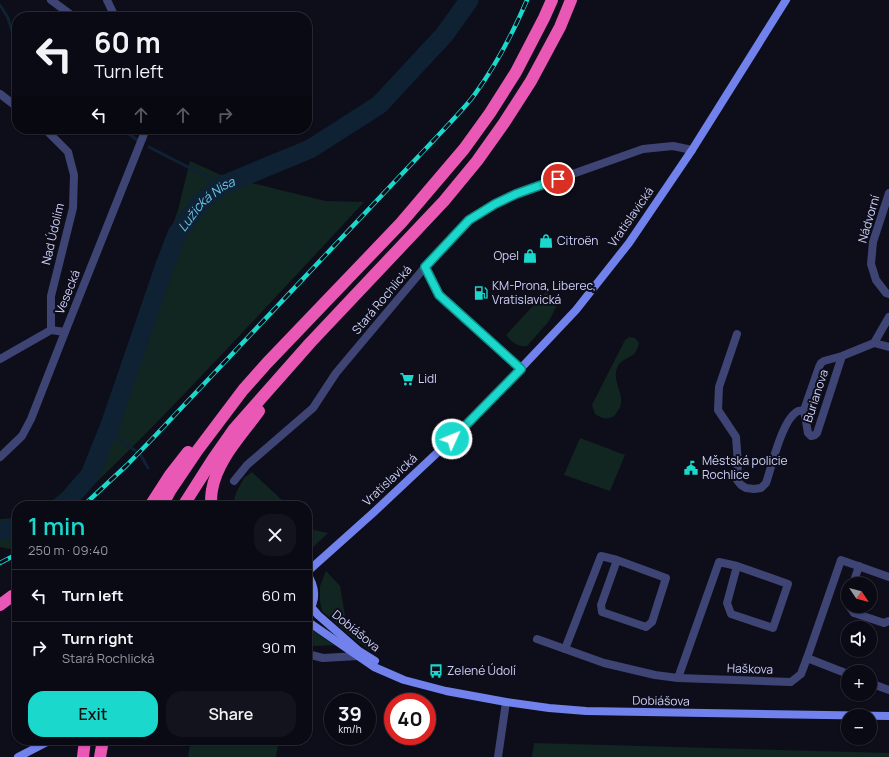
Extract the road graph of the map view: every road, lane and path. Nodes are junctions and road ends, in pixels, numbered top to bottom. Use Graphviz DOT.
graph roads {
  1 [pos="51,0"];
  2 [pos="107,0"];
  3 [pos="552,0"];
  4 [pos="571,0"];
  5 [pos="786,0"];
  6 [pos="67,12"];
  7 [pos="113,12"];
  8 [pos="0,94"];
  9 [pos="12,103"];
  10 [pos="50,134"];
  11 [pos="144,134"];
  12 [pos="692,150"];
  13 [pos="889,193"];
  14 [pos="425,267"];
  15 [pos="889,294"];
  16 [pos="889,317"];
  17 [pos="51,330"];
  18 [pos="65,332"];
  19 [pos="737,334"];
  20 [pos="310,343"];
  21 [pos="874,343"];
  22 [pos="889,347"];
  23 [pos="842,356"];
  24 [pos="0,359"];
  25 [pos="521,369"];
  26 [pos="232,405"];
  27 [pos="804,410"];
  28 [pos="0,457"];
  29 [pos="234,481"];
  30 [pos="153,501"];
  31 [pos="165,501"];
  32 [pos="186,501"];
  33 [pos="212,501"];
  34 [pos="617,560"];
  35 [pos="737,566"];
  36 [pos="859,566"];
  37 [pos="312,568"];
  38 [pos="855,577"];
  39 [pos="889,577"];
  40 [pos="312,583"];
  41 [pos="312,602"];
  42 [pos="312,611"];
  43 [pos="854,613"];
  44 [pos="889,621"];
  45 [pos="312,624"];
  46 [pos="537,639"];
  47 [pos="565,649"];
  48 [pos="312,655"];
  49 [pos="358,656"];
  50 [pos="807,658"];
  51 [pos="841,671"];
  52 [pos="678,678"];
  53 [pos="877,686"];
  54 [pos="434,688"];
  55 [pos="889,690"];
  56 [pos="506,702"];
  57 [pos="889,716"];
  58 [pos="41,745"];
  59 [pos="84,745"];
  60 [pos="102,745"];
  61 [pos="18,757"];
  62 [pos="83,757"];
  63 [pos="100,757"];
  64 [pos="498,757"];
  1 -- 6 [label="street"];
  2 -- 7 [label="street"];
  3 -- 26 [label="highway"];
  4 -- 20 [label="highway"];
  5 -- 12 [label="street, Vratislavická"];
  8 -- 9 [label="street"];
  10 -- 17 [label="street, Nad Údolím"];
  11 -- 18 [label="street, Vesecká"];
  12 -- 14 [label="street, Stará Rochlická"];
  12 -- 25 [label="street, Vratislavická"];
  13 -- 15 [label="street, Nádvorní"];
  14 -- 25 [label="street"];
  14 -- 29 [label="street, Stará Rochlická"];
  16 -- 21 [label="street"];
  17 -- 18 [label="street"];
  17 -- 24 [label="street"];
  18 -- 28 [label="street, Vesecká"];
  19 -- 27 [label="street, Burianova"];
  20 -- 32 [label="highway"];
  20 -- 33 [label="highway"];
  21 -- 22 [label="street"];
  21 -- 23 [label="street, Burianova"];
  23 -- 27 [label="street, Burianova"];
  23 -- 27 [label="street, Burianova"];
  25 -- 37 [label="street, Vratislavická"];
  26 -- 30 [label="highway"];
  26 -- 31 [label="highway"];
  34 -- 34 [label="street"];
  34 -- 47 [label="street"];
  35 -- 35 [label="street"];
  35 -- 52 [label="street"];
  36 -- 38 [label="street"];
  36 -- 39 [label="street, Haškova"];
  36 -- 50 [label="street, Haškova"];
  40 -- 41 [label="street"];
  42 -- 54 [label="street, Dobiášova"];
  43 -- 44 [label="street"];
  45 -- 49 [label="street, Dobiášova"];
  46 -- 47 [label="street, Haškova"];
  47 -- 52 [label="street, Haškova"];
  48 -- 49 [label="street"];
  49 -- 54 [label="street, Dobiášova"];
  50 -- 51 [label="street"];
  50 -- 52 [label="street, Haškova"];
  53 -- 55 [label="street"];
  54 -- 56 [label="street, Dobiášova"];
  56 -- 57 [label="street, Dobiášova"];
  56 -- 64 [label="street"];
  58 -- 61 [label="street"];
  59 -- 62 [label="highway"];
  60 -- 63 [label="highway"];
}
